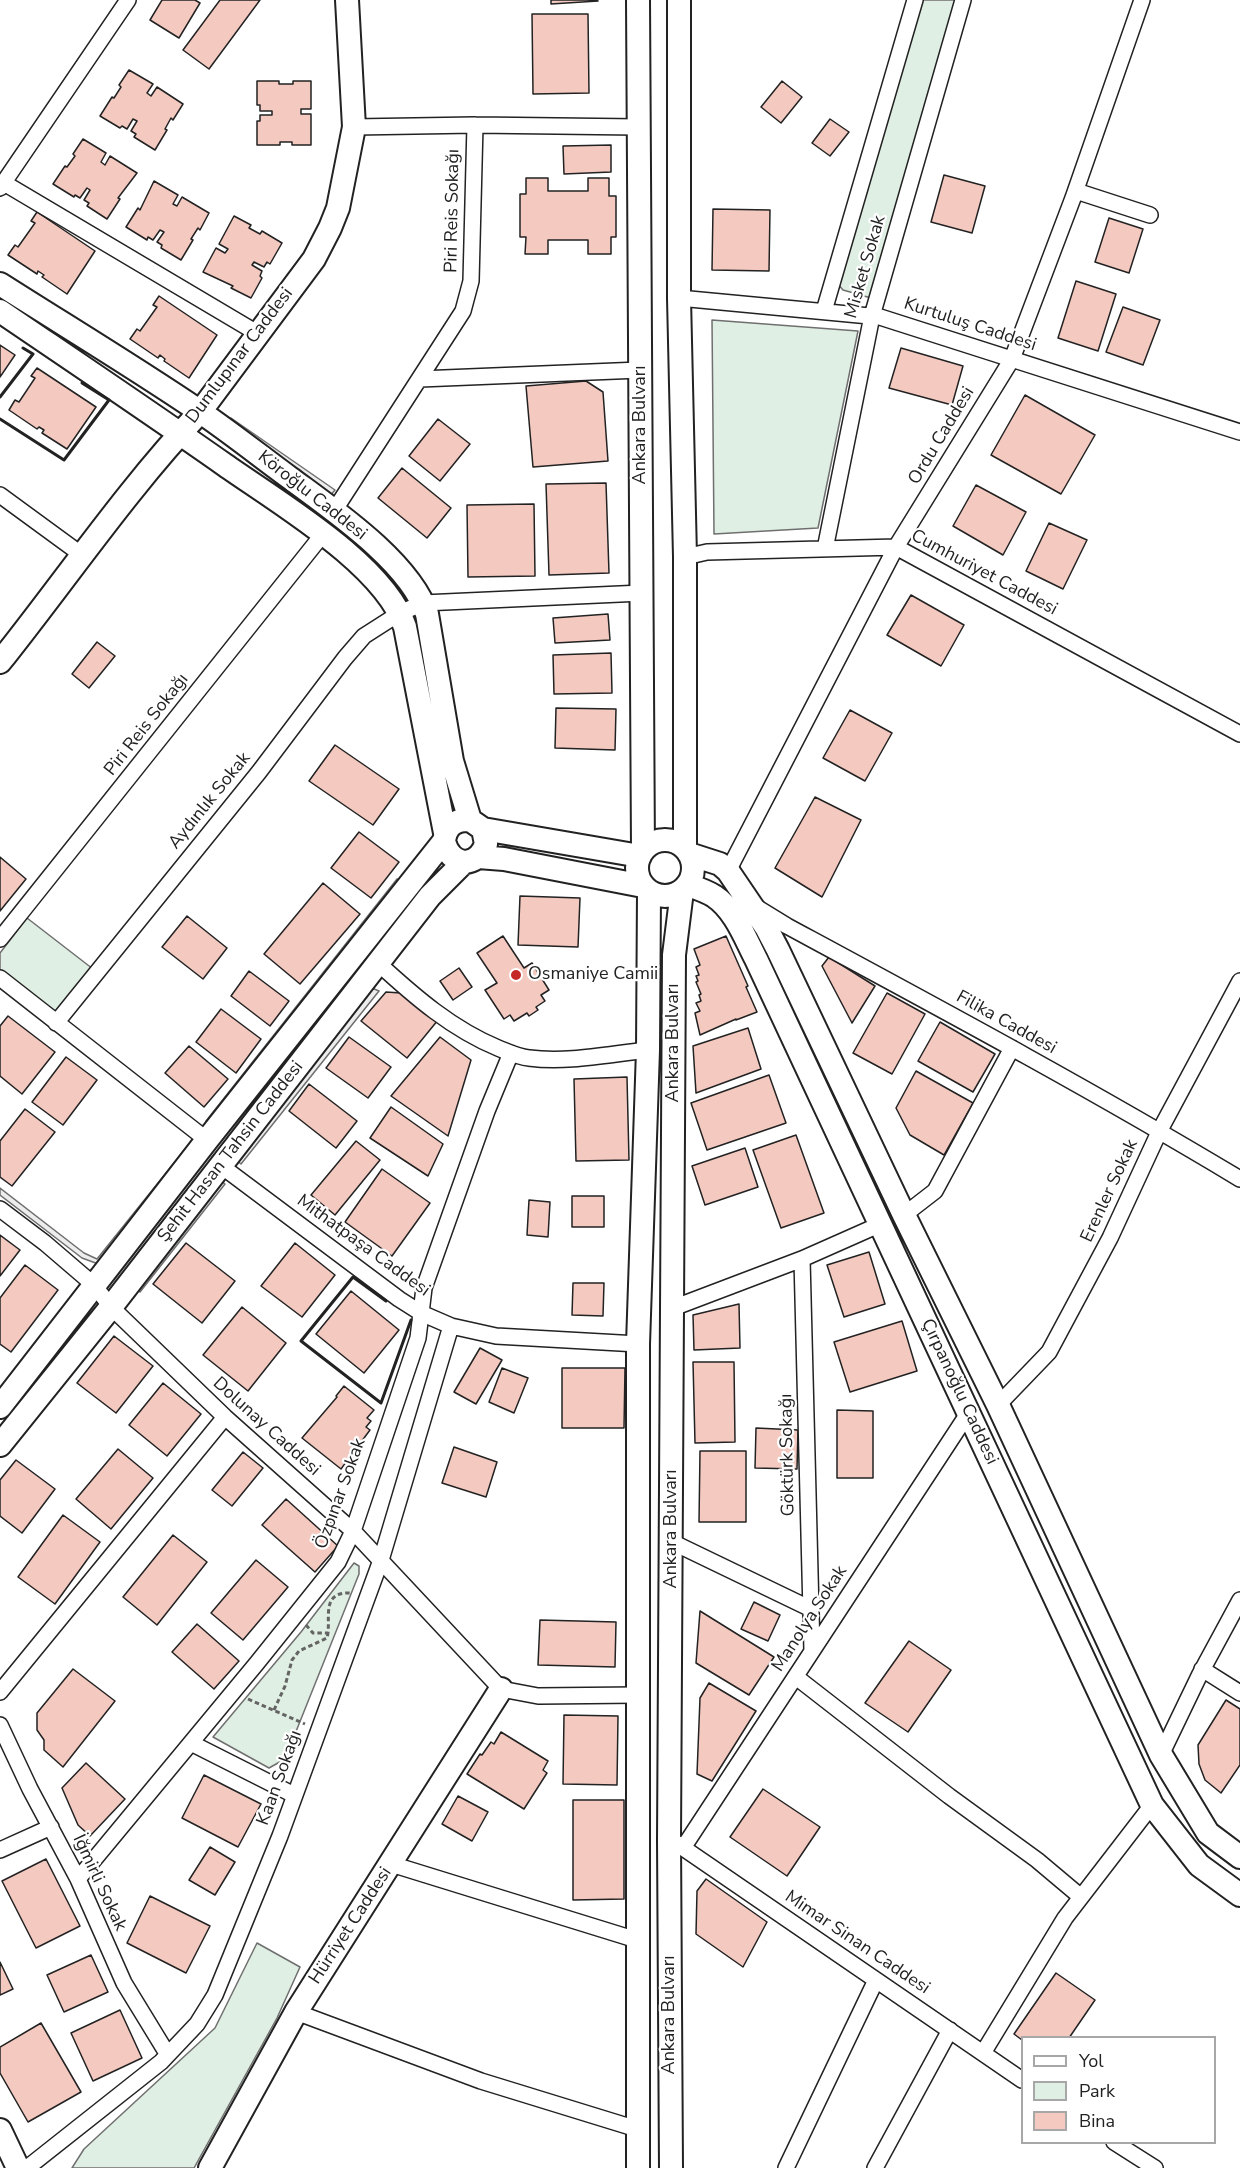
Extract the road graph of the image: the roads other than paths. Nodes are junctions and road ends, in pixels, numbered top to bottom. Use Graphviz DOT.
graph roads {
  1 [pos="128,0"];
  2 [pos="347,0"];
  3 [pos="638,0"];
  4 [pos="680,0"];
  5 [pos="915,0"];
  6 [pos="963,0"];
  7 [pos="1142,0"];
  8 [pos="475,125"];
  9 [pos="354,127"];
  10 [pos="638,127"];
  11 [pos="2,185"];
  12 [pos="1076,191"];
  13 [pos="1150,215"];
  14 [pos="0,284"];
  15 [pos="679,298"];
  16 [pos="0,311"];
  17 [pos="824,311"];
  18 [pos="872,316"];
  19 [pos="257,333"];
  20 [pos="1012,358"];
  21 [pos="640,370"];
  22 [pos="420,379"];
  23 [pos="200,412"];
  24 [pos="1240,432"];
  25 [pos="180,433"];
  26 [pos="0,495"];
  27 [pos="334,511"];
  28 [pos="323,534"];
  29 [pos="896,547"];
  30 [pos="825,549"];
  31 [pos="82,555"];
  32 [pos="685,557"];
  33 [pos="642,593"];
  34 [pos="423,603"];
  35 [pos="400,613"];
  36 [pos="0,662"];
  37 [pos="1240,734"];
  38 [pos="477,824"];
  39 [pos="444,837"];
  40 [pos="687,851"];
  41 [pos="641,853"];
  42 [pos="471,859"];
  43 [pos="728,871"];
  44 [pos="685,888"];
  45 [pos="646,889"];
  46 [pos="752,904"];
  47 [pos="0,939"];
  48 [pos="378,963"];
  49 [pos="0,978"];
  50 [pos="1240,981"];
  51 [pos="56,1023"];
  52 [pos="1012,1048"];
  53 [pos="648,1050"];
  54 [pos="511,1053"];
  55 [pos="1160,1131"];
  56 [pos="207,1140"];
  57 [pos="220,1165"];
  58 [pos="1240,1179"];
  59 [pos="0,1209"];
  60 [pos="904,1215"];
  61 [pos="881,1224"];
  62 [pos="802,1258"];
  63 [pos="94,1285"];
  64 [pos="111,1307"];
  65 [pos="673,1308"];
  66 [pos="421,1313"];
  67 [pos="451,1326"];
  68 [pos="638,1344"];
  69 [pos="998,1406"];
  70 [pos="0,1407"];
  71 [pos="969,1412"];
  72 [pos="225,1417"];
  73 [pos="0,1446"];
  74 [pos="353,1531"];
  75 [pos="672,1542"];
  76 [pos="381,1560"];
  77 [pos="1240,1600"];
  78 [pos="811,1609"];
  79 [pos="812,1652"];
  80 [pos="1202,1669"];
  81 [pos="796,1677"];
  82 [pos="501,1689"];
  83 [pos="0,1692"];
  84 [pos="1240,1693"];
  85 [pos="638,1695"];
  86 [pos="0,1725"];
  87 [pos="191,1743"];
  88 [pos="1161,1755"];
  89 [pos="294,1795"];
  90 [pos="1152,1805"];
  91 [pos="51,1827"];
  92 [pos="676,1843"];
  93 [pos="0,1851"];
  94 [pos="1240,1857"];
  95 [pos="391,1864"];
  96 [pos="78,1878"];
  97 [pos="1240,1895"];
  98 [pos="1081,1898"];
  99 [pos="640,1941"];
  100 [pos="876,1980"];
  101 [pos="296,2012"];
  102 [pos="950,2030"];
  103 [pos="983,2053"];
  104 [pos="168,2055"];
  105 [pos="1021,2079"];
  106 [pos="637,2129"];
  107 [pos="0,2130"];
  108 [pos="1117,2144"];
  109 [pos="18,2168"];
  110 [pos="27,2168"];
  111 [pos="210,2168"];
  112 [pos="638,2168"];
  113 [pos="671,2168"];
  114 [pos="786,2168"];
  115 [pos="875,2168"];
  116 [pos="1155,2168"];
  1 -- 11 [label="street"];
  2 -- 9 [label="main road, Dumlupınar Caddesi"];
  3 -- 10 [label="main road, Ankara Bulvarı"];
  4 -- 15 [label="main road, Ankara Bulvarı"];
  5 -- 17 [label="street"];
  6 -- 18 [label="street, Misket Sokak"];
  7 -- 12 [label="street, Ordu Caddesi"];
  8 -- 9 [label="street"];
  8 -- 10 [label="street"];
  8 -- 22 [label="street, Piri Reis Sokağı"];
  9 -- 19 [label="main road, Dumlupınar Caddesi"];
  10 -- 21 [label="main road, Ankara Bulvarı"];
  11 -- 19 [label="street"];
  12 -- 13 [label="street"];
  12 -- 20 [label="street, Ordu Caddesi"];
  14 -- 23 [label="main road, Köroğlu Caddesi"];
  15 -- 17 [label="street, Kurtuluş Caddesi"];
  15 -- 32 [label="main road, Ankara Bulvarı"];
  16 -- 25 [label="main road, Köroğlu Caddesi"];
  17 -- 18 [label="street, Kurtuluş Caddesi"];
  18 -- 20 [label="street, Kurtuluş Caddesi"];
  18 -- 30 [label="street, Misket Sokak"];
  19 -- 23 [label="main road, Dumlupınar Caddesi"];
  20 -- 24 [label="street, Kurtuluş Caddesi"];
  20 -- 29 [label="street, Ordu Caddesi"];
  21 -- 22 [label="street"];
  21 -- 33 [label="main road, Ankara Bulvarı"];
  22 -- 27 [label="street, Piri Reis Sokağı"];
  23 -- 25 [label="main road, Dumlupınar Caddesi"];
  23 -- 27 [label="main road, Köroğlu Caddesi"];
  25 -- 28 [label="main road, Köroğlu Caddesi"];
  25 -- 31 [label="main road, Dumlupınar Caddesi"];
  26 -- 31 [label="street"];
  27 -- 34 [label="main road, Köroğlu Caddesi"];
  28 -- 35 [label="main road, Köroğlu Caddesi"];
  28 -- 47 [label="street, Piri Reis Sokağı"];
  29 -- 30 [label="street, Cumhuriyet Caddesi"];
  29 -- 37 [label="street, Cumhuriyet Caddesi"];
  29 -- 43 [label="street, Ordu Caddesi"];
  30 -- 32 [label="street, Cumhuriyet Caddesi"];
  31 -- 36 [label="main road, Dumlupınar Caddesi"];
  32 -- 40 [label="main road, Ankara Bulvarı"];
  33 -- 34 [label="street"];
  33 -- 41 [label="main road, Ankara Bulvarı"];
  34 -- 35 [label="street, Aydınlık Sokak"];
  34 -- 38 [label="main road, Köroğlu Caddesi"];
  35 -- 39 [label="main road, Köroğlu Caddesi"];
  35 -- 51 [label="street, Aydınlık Sokak"];
  38 -- 39 [label="main road, Şehit Hasan Tahsin Caddesi"];
  38 -- 41 [label="main road"];
  38 -- 42 [label="main road"];
  39 -- 42 [label="main road"];
  39 -- 56 [label="main road, Şehit Hasan Tahsin Caddesi"];
  40 -- 41 [label="main road"];
  40 -- 43 [label="main road, Çırpanoğlu Caddesi"];
  40 -- 44 [label="main road, Ankara Bulvarı"];
  41 -- 45 [label="main road, Ankara Bulvarı"];
  42 -- 45 [label="main road"];
  42 -- 48 [label="main road, Şehit Hasan Tahsin Caddesi"];
  43 -- 46 [label="main road, Çırpanoğlu Caddesi"];
  44 -- 45 [label="main road"];
  44 -- 61 [label="main road, Çırpanoğlu Caddesi"];
  44 -- 65 [label="main road, Ankara Bulvarı"];
  45 -- 53 [label="main road, Ankara Bulvarı"];
  46 -- 52 [label="street, Filika Caddesi"];
  46 -- 60 [label="main road, Çırpanoğlu Caddesi"];
  48 -- 54 [label="street"];
  48 -- 57 [label="main road, Şehit Hasan Tahsin Caddesi"];
  49 -- 51 [label="street"];
  50 -- 55 [label="street, Erenler Sokak"];
  51 -- 56 [label="street"];
  52 -- 55 [label="street, Filika Caddesi"];
  52 -- 60 [label="street"];
  53 -- 54 [label="street"];
  53 -- 68 [label="main road, Ankara Bulvarı"];
  54 -- 66 [label="street, Özpınar Sokak"];
  55 -- 58 [label="street, Filika Caddesi"];
  55 -- 69 [label="street, Erenler Sokak"];
  56 -- 63 [label="main road, Şehit Hasan Tahsin Caddesi"];
  57 -- 64 [label="main road, Şehit Hasan Tahsin Caddesi"];
  57 -- 66 [label="street, Mithatpaşa Caddesi"];
  59 -- 63 [label="street, Dolunay Caddesi"];
  60 -- 69 [label="main road, Çırpanoğlu Caddesi"];
  61 -- 62 [label="street"];
  61 -- 71 [label="main road, Çırpanoğlu Caddesi"];
  62 -- 65 [label="street"];
  62 -- 78 [label="street, Göktürk Sokağı"];
  63 -- 64 [label="street, Dolunay Caddesi"];
  63 -- 70 [label="main road, Şehit Hasan Tahsin Caddesi"];
  64 -- 72 [label="street, Dolunay Caddesi"];
  64 -- 73 [label="main road, Şehit Hasan Tahsin Caddesi"];
  65 -- 75 [label="main road, Ankara Bulvarı"];
  66 -- 67 [label="street, Mithatpaşa Caddesi"];
  66 -- 74 [label="street, Özpınar Sokak"];
  67 -- 68 [label="street, Mithatpaşa Caddesi"];
  67 -- 76 [label="street, Kaan Sokağı"];
  68 -- 85 [label="main road, Ankara Bulvarı"];
  69 -- 88 [label="main road, Çırpanoğlu Caddesi"];
  71 -- 79 [label="street, Manolya Sokak"];
  71 -- 90 [label="main road, Çırpanoğlu Caddesi"];
  72 -- 74 [label="street, Dolunay Caddesi"];
  72 -- 83 [label="street"];
  74 -- 76 [label="street, Dolunay Caddesi"];
  74 -- 87 [label="street, Özpınar Sokak"];
  75 -- 78 [label="street"];
  75 -- 92 [label="main road, Ankara Bulvarı"];
  76 -- 82 [label="street, Dolunay Caddesi"];
  76 -- 89 [label="street, Kaan Sokağı"];
  77 -- 80 [label="street"];
  78 -- 79 [label="street, Göktürk Sokağı"];
  79 -- 81 [label="street, Manolya Sokak"];
  80 -- 84 [label="street"];
  80 -- 88 [label="street"];
  81 -- 92 [label="street, Manolya Sokak"];
  81 -- 98 [label="street"];
  82 -- 85 [label="street"];
  82 -- 95 [label="main road, Hürriyet Caddesi"];
  85 -- 99 [label="main road, Ankara Bulvarı"];
  86 -- 91 [label="street, İğmirli Sokak"];
  87 -- 89 [label="street"];
  87 -- 96 [label="street, Özpınar Sokak"];
  88 -- 94 [label="main road, Çırpanoğlu Caddesi"];
  89 -- 104 [label="street, Kaan Sokağı"];
  90 -- 97 [label="main road, Çırpanoğlu Caddesi"];
  90 -- 98 [label="street"];
  91 -- 93 [label="street"];
  91 -- 96 [label="street, İğmirli Sokak"];
  92 -- 100 [label="street, Mimar Sinan Caddesi"];
  92 -- 113 [label="main road, Ankara Bulvarı"];
  95 -- 99 [label="street"];
  95 -- 101 [label="main road, Hürriyet Caddesi"];
  96 -- 104 [label="street, İğmirli Sokak"];
  98 -- 103 [label="street"];
  99 -- 106 [label="main road, Ankara Bulvarı"];
  100 -- 102 [label="street, Mimar Sinan Caddesi"];
  100 -- 114 [label="street"];
  101 -- 106 [label="street"];
  101 -- 111 [label="main road, Hürriyet Caddesi"];
  102 -- 103 [label="street, Mimar Sinan Caddesi"];
  102 -- 115 [label="street"];
  103 -- 105 [label="street, Mimar Sinan Caddesi"];
  104 -- 110 [label="street, Kaan Sokağı"];
  106 -- 112 [label="main road, Ankara Bulvarı"];
  107 -- 109 [label="main road"];
  108 -- 116 [label="street"];
}
